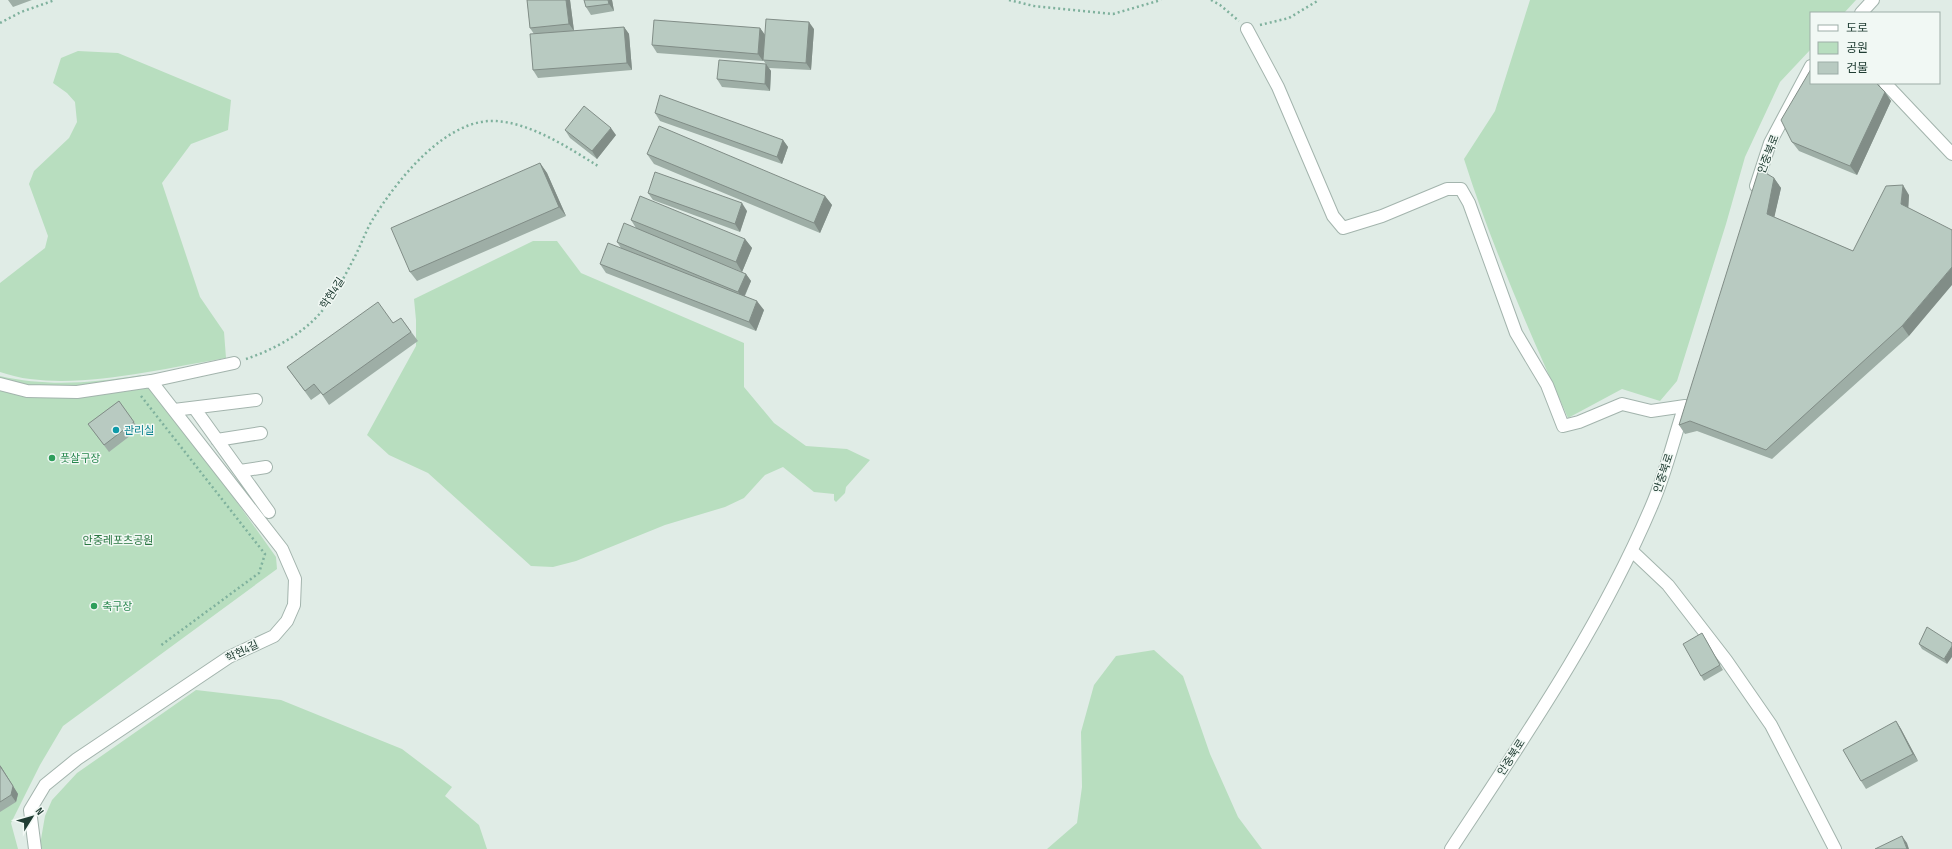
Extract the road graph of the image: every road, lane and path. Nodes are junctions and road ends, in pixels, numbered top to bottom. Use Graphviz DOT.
graph roads {
  1 [pos="55,0"];
  2 [pos="1009,0"];
  3 [pos="1161,0"];
  4 [pos="1211,0"];
  5 [pos="1319,0"];
  6 [pos="1873,0"];
  7 [pos="1862,12"];
  8 [pos="0,23"];
  9 [pos="1247,29"];
  10 [pos="1810,68"];
  11 [pos="1886,84"];
  12 [pos="1952,154"];
  13 [pos="598,166"];
  14 [pos="1753,195"];
  15 [pos="234,363"];
  16 [pos="151,381"];
  17 [pos="0,384"];
  18 [pos="1690,392"];
  19 [pos="133,396"];
  20 [pos="256,400"];
  21 [pos="1685,406"];
  22 [pos="195,409"];
  23 [pos="174,410"];
  24 [pos="261,434"];
  25 [pos="217,440"];
  26 [pos="266,466"];
  27 [pos="240,471"];
  28 [pos="269,512"];
  29 [pos="1632,551"];
  30 [pos="160,646"];
  31 [pos="34,849"];
  32 [pos="1451,849"];
  33 [pos="1835,849"];
  1 -- 8 [label="path"];
  2 -- 3 [label="path"];
  4 -- 9 [label="path"];
  5 -- 9 [label="path"];
  6 -- 7 [label="street"];
  9 -- 21 [label="street"];
  10 -- 14 [label="street, 안중북로"];
  11 -- 12 [label="street"];
  13 -- 15 [label="path, 학현4길"];
  15 -- 16 [label="street"];
  16 -- 17 [label="street"];
  16 -- 23 [label="street, 학현4길"];
  18 -- 21 [label="street, 안중북로"];
  19 -- 30 [label="path"];
  20 -- 22 [label="street"];
  21 -- 29 [label="street, 안중북로"];
  22 -- 23 [label="street"];
  22 -- 25 [label="street"];
  23 -- 31 [label="street, 학현4길"];
  24 -- 25 [label="street"];
  25 -- 27 [label="street"];
  26 -- 27 [label="street"];
  27 -- 28 [label="street"];
  29 -- 32 [label="street, 안중북로"];
  29 -- 33 [label="street"];
}
